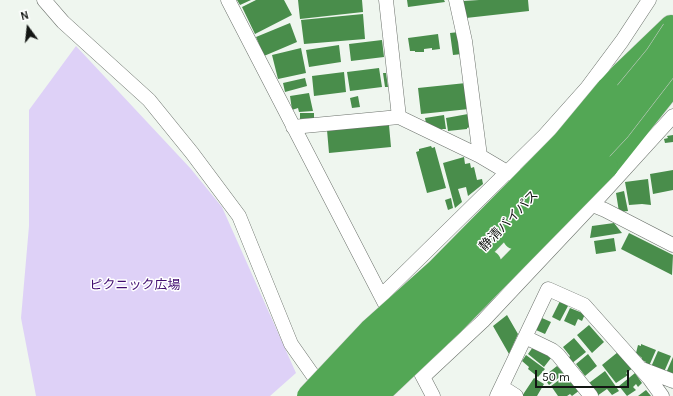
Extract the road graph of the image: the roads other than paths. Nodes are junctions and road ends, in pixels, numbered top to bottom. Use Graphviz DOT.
graph roads {
  1 [pos="44,0"];
  2 [pos="228,0"];
  3 [pos="386,0"];
  4 [pos="456,0"];
  5 [pos="649,0"];
  6 [pos="673,24"];
  7 [pos="673,30"];
  8 [pos="673,60"];
  9 [pos="673,80"];
  10 [pos="673,116"];
  11 [pos="399,117"];
  12 [pos="293,127"];
  13 [pos="480,156"];
  14 [pos="507,172"];
  15 [pos="593,204"];
  16 [pos="673,245"];
  17 [pos="381,296"];
  18 [pos="525,337"];
  19 [pos="640,368"];
  20 [pos="424,379"];
  21 [pos="673,381"];
  22 [pos="500,391"];
  23 [pos="308,396"];
  24 [pos="329,396"];
  25 [pos="355,396"];
  26 [pos="377,396"];
  27 [pos="428,396"];
  28 [pos="433,396"];
  29 [pos="516,396"];
  30 [pos="591,396"];
  31 [pos="662,396"];
  1 -- 24 [label="street"];
  2 -- 12 [label="street"];
  3 -- 11 [label="street"];
  4 -- 13 [label="street"];
  5 -- 14 [label="street"];
  6 -- 23 [label="highway, bridge"];
  7 -- 24 [label="highway, 静清バイパス, bridge"];
  8 -- 25 [label="highway, 静清バイパス, bridge"];
  9 -- 26 [label="highway, bridge"];
  10 -- 15 [label="street"];
  11 -- 12 [label="street"];
  11 -- 13 [label="street"];
  12 -- 17 [label="street"];
  13 -- 14 [label="street"];
  14 -- 15 [label="street"];
  14 -- 17 [label="street"];
  15 -- 16 [label="street"];
  15 -- 20 [label="street"];
  17 -- 20 [label="street"];
  18 -- 19 [label="street"];
  18 -- 22 [label="street"];
  18 -- 30 [label="street"];
  19 -- 21 [label="street"];
  19 -- 31 [label="street"];
  20 -- 27 [label="street"];
  20 -- 28 [label="street"];
  22 -- 29 [label="street"];
}
